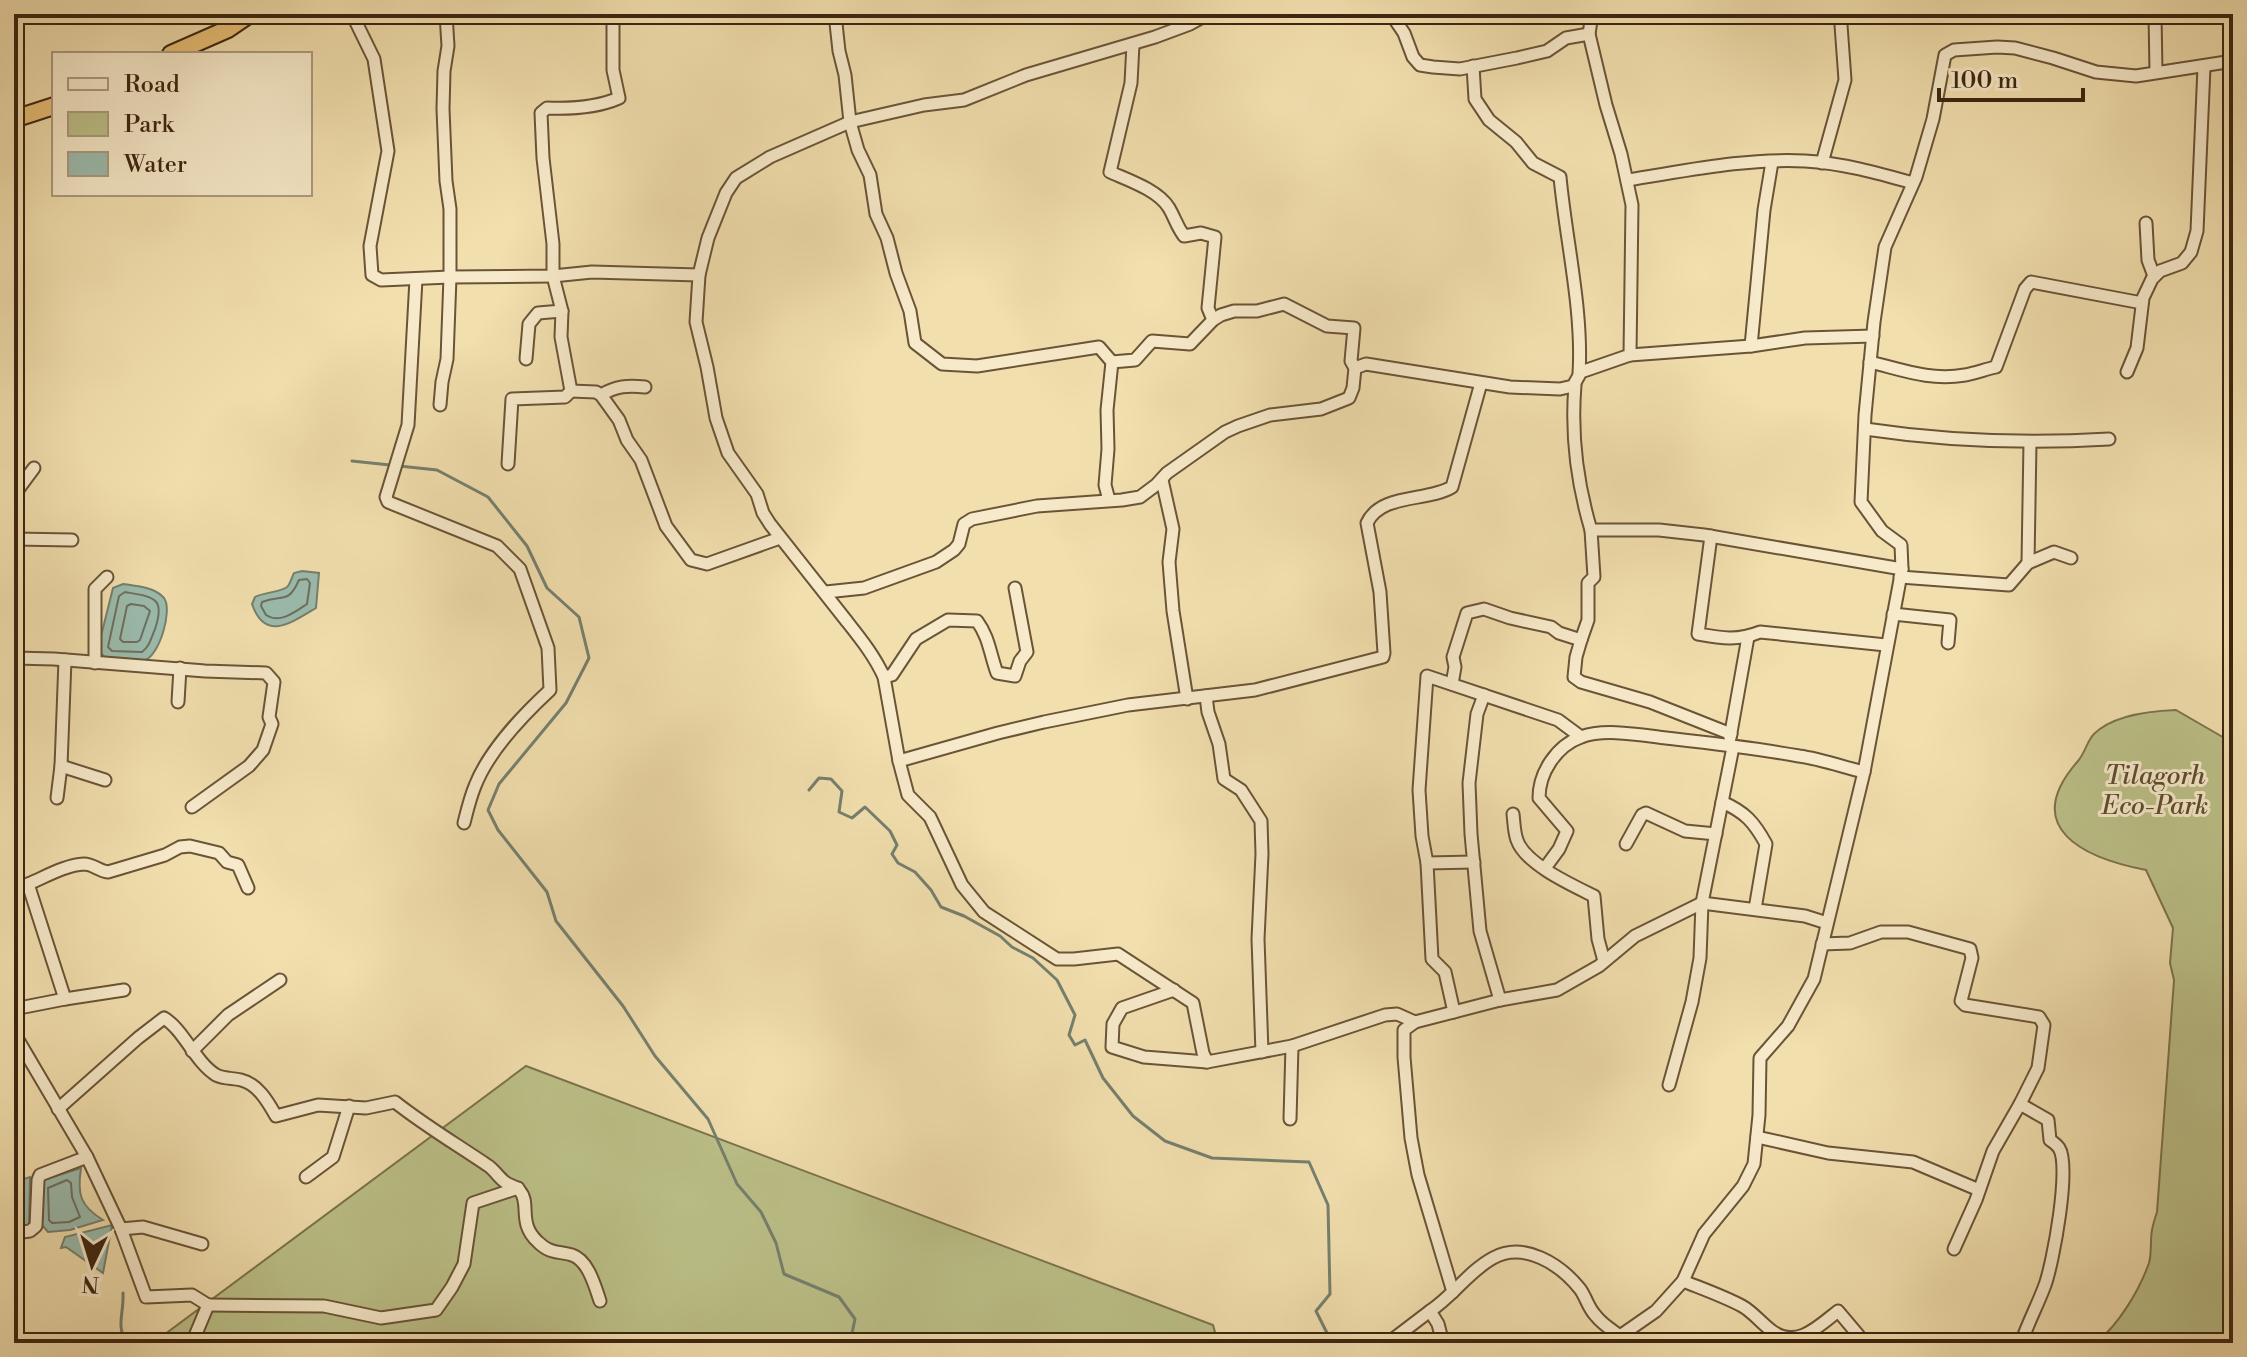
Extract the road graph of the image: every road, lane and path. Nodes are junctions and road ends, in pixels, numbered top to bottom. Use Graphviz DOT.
graph roads {
  1 [pos="250,14"];
  2 [pos="352,14"];
  3 [pos="446,14"];
  4 [pos="613,14"];
  5 [pos="835,14"];
  6 [pos="1208,14"];
  7 [pos="1391,14"];
  8 [pos="1592,14"];
  9 [pos="1844,14"];
  10 [pos="2155,14"];
  11 [pos="226,21"];
  12 [pos="1589,34"];
  13 [pos="1133,44"];
  14 [pos="174,52"];
  15 [pos="2233,61"];
  16 [pos="1473,66"];
  17 [pos="2204,67"];
  18 [pos="2156,72"];
  19 [pos="52,107"];
  20 [pos="14,119"];
  21 [pos="850,122"];
  22 [pos="1772,162"];
  23 [pos="1822,163"];
  24 [pos="1627,180"];
  25 [pos="1913,183"];
  26 [pos="2146,223"];
  27 [pos="699,275"];
  28 [pos="553,276"];
  29 [pos="2154,276"];
  30 [pos="450,277"];
  31 [pos="416,279"];
  32 [pos="2142,303"];
  33 [pos="562,311"];
  34 [pos="1213,320"];
  35 [pos="1873,336"];
  36 [pos="1751,346"];
  37 [pos="1630,355"];
  38 [pos="526,359"];
  39 [pos="1112,362"];
  40 [pos="1870,362"];
  41 [pos="1355,368"];
  42 [pos="2127,372"];
  43 [pos="1577,379"];
  44 [pos="1481,383"];
  45 [pos="645,387"];
  46 [pos="571,391"];
  47 [pos="601,395"];
  48 [pos="440,405"];
  49 [pos="1865,429"];
  50 [pos="2109,439"];
  51 [pos="2030,442"];
  52 [pos="508,464"];
  53 [pos="34,468"];
  54 [pos="1162,480"];
  55 [pos="14,495"];
  56 [pos="1109,500"];
  57 [pos="1591,530"];
  58 [pos="1711,536"];
  59 [pos="780,538"];
  60 [pos="14,539"];
  61 [pos="72,540"];
  62 [pos="2071,558"];
  63 [pos="2028,563"];
  64 [pos="1901,573"];
  65 [pos="107,577"];
  66 [pos="1015,588"];
  67 [pos="826,592"];
  68 [pos="1893,614"];
  69 [pos="1748,637"];
  70 [pos="1581,640"];
  71 [pos="1948,643"];
  72 [pos="1886,645"];
  73 [pos="14,658"];
  74 [pos="65,660"];
  75 [pos="95,663"];
  76 [pos="180,668"];
  77 [pos="884,677"];
  78 [pos="1452,684"];
  79 [pos="1484,695"];
  80 [pos="1206,696"];
  81 [pos="1187,699"];
  82 [pos="178,702"];
  83 [pos="1581,737"];
  84 [pos="1731,742"];
  85 [pos="899,761"];
  86 [pos="61,766"];
  87 [pos="1864,772"];
  88 [pos="105,780"];
  89 [pos="57,798"];
  90 [pos="1722,802"];
  91 [pos="192,807"];
  92 [pos="1513,814"];
  93 [pos="464,823"];
  94 [pos="1716,834"];
  95 [pos="1626,844"];
  96 [pos="1474,862"];
  97 [pos="1427,863"];
  98 [pos="1545,868"];
  99 [pos="28,884"];
  100 [pos="248,888"];
  101 [pos="14,889"];
  102 [pos="1702,903"];
  103 [pos="1755,909"];
  104 [pos="1827,923"];
  105 [pos="1822,944"];
  106 [pos="1604,961"];
  107 [pos="280,980"];
  108 [pos="124,990"];
  109 [pos="1174,990"];
  110 [pos="65,999"];
  111 [pos="1500,1000"];
  112 [pos="14,1009"];
  113 [pos="1454,1012"];
  114 [pos="1415,1022"];
  115 [pos="14,1033"];
  116 [pos="1292,1046"];
  117 [pos="192,1051"];
  118 [pos="1262,1052"];
  119 [pos="1207,1062"];
  120 [pos="1669,1085"];
  121 [pos="2020,1104"];
  122 [pos="349,1106"];
  123 [pos="58,1109"];
  124 [pos="1290,1119"];
  125 [pos="1757,1137"];
  126 [pos="87,1157"];
  127 [pos="306,1177"];
  128 [pos="518,1188"];
  129 [pos="1979,1190"];
  130 [pos="121,1229"];
  131 [pos="14,1233"];
  132 [pos="202,1244"];
  133 [pos="1954,1249"];
  134 [pos="1683,1281"];
  135 [pos="1453,1292"];
  136 [pos="600,1301"];
  137 [pos="208,1305"];
  138 [pos="1430,1311"];
  139 [pos="195,1336"];
  140 [pos="1618,1340"];
  141 [pos="1388,1343"];
  142 [pos="1443,1343"];
  143 [pos="1865,1343"];
  144 [pos="2021,1343"];
  1 -- 11 [label="highway"];
  2 -- 31 [label="street"];
  3 -- 30 [label="street"];
  4 -- 28 [label="street"];
  5 -- 21 [label="street"];
  6 -- 13 [label="street"];
  7 -- 16 [label="street"];
  8 -- 12 [label="street"];
  9 -- 23 [label="street"];
  10 -- 18 [label="street"];
  11 -- 14 [label="highway"];
  12 -- 16 [label="street"];
  12 -- 24 [label="street"];
  13 -- 21 [label="street"];
  13 -- 34 [label="street"];
  15 -- 17 [label="street"];
  16 -- 43 [label="street"];
  17 -- 18 [label="street"];
  17 -- 29 [label="street"];
  18 -- 25 [label="street"];
  19 -- 20 [label="highway"];
  21 -- 27 [label="street"];
  21 -- 39 [label="street"];
  22 -- 23 [label="street"];
  22 -- 24 [label="street"];
  22 -- 36 [label="street"];
  23 -- 25 [label="street"];
  24 -- 37 [label="street"];
  25 -- 35 [label="street"];
  26 -- 29 [label="street"];
  27 -- 28 [label="street"];
  27 -- 59 [label="street"];
  28 -- 30 [label="street"];
  28 -- 33 [label="street"];
  29 -- 32 [label="street"];
  30 -- 31 [label="street"];
  30 -- 48 [label="street"];
  31 -- 93 [label="street"];
  32 -- 40 [label="street"];
  32 -- 42 [label="street"];
  33 -- 38 [label="street"];
  33 -- 46 [label="street"];
  34 -- 39 [label="street"];
  34 -- 41 [label="street"];
  35 -- 36 [label="street"];
  35 -- 40 [label="street"];
  36 -- 37 [label="street"];
  37 -- 43 [label="street"];
  39 -- 56 [label="street"];
  40 -- 49 [label="street"];
  41 -- 44 [label="street"];
  41 -- 54 [label="street"];
  43 -- 44 [label="street"];
  43 -- 57 [label="street"];
  44 -- 80 [label="street"];
  45 -- 47 [label="street"];
  46 -- 47 [label="street"];
  46 -- 52 [label="street"];
  47 -- 59 [label="street"];
  49 -- 51 [label="street"];
  49 -- 64 [label="street"];
  50 -- 51 [label="street"];
  51 -- 63 [label="street"];
  53 -- 55 [label="street"];
  54 -- 56 [label="street"];
  54 -- 81 [label="street"];
  56 -- 67 [label="street"];
  57 -- 58 [label="street"];
  57 -- 70 [label="street"];
  58 -- 64 [label="street"];
  58 -- 69 [label="street"];
  59 -- 67 [label="street"];
  60 -- 61 [label="street"];
  62 -- 63 [label="street"];
  63 -- 64 [label="street"];
  64 -- 68 [label="street"];
  65 -- 75 [label="street"];
  66 -- 77 [label="street"];
  67 -- 77 [label="street"];
  68 -- 71 [label="street"];
  68 -- 72 [label="street"];
  69 -- 72 [label="street"];
  69 -- 84 [label="street"];
  70 -- 78 [label="street"];
  70 -- 84 [label="street"];
  72 -- 87 [label="street"];
  73 -- 74 [label="street"];
  74 -- 75 [label="street"];
  74 -- 86 [label="street"];
  75 -- 76 [label="street"];
  76 -- 82 [label="street"];
  76 -- 91 [label="street"];
  77 -- 85 [label="street"];
  78 -- 79 [label="street"];
  78 -- 97 [label="street"];
  79 -- 83 [label="street"];
  79 -- 96 [label="street"];
  80 -- 81 [label="street"];
  80 -- 118 [label="street"];
  81 -- 85 [label="street"];
  83 -- 84 [label="street"];
  83 -- 98 [label="street"];
  84 -- 87 [label="street"];
  84 -- 90 [label="street"];
  85 -- 109 [label="street"];
  86 -- 88 [label="street"];
  86 -- 89 [label="street"];
  87 -- 104 [label="street"];
  90 -- 94 [label="street"];
  90 -- 103 [label="street"];
  92 -- 98 [label="street"];
  94 -- 95 [label="street"];
  94 -- 102 [label="street"];
  96 -- 97 [label="street"];
  96 -- 111 [label="street"];
  97 -- 113 [label="street"];
  98 -- 106 [label="street"];
  99 -- 100 [label="street"];
  99 -- 101 [label="street"];
  99 -- 110 [label="street"];
  102 -- 103 [label="street"];
  102 -- 106 [label="street"];
  102 -- 120 [label="street"];
  103 -- 104 [label="street"];
  104 -- 105 [label="street"];
  105 -- 121 [label="street"];
  105 -- 125 [label="street"];
  106 -- 111 [label="street"];
  107 -- 117 [label="street"];
  108 -- 110 [label="street"];
  109 -- 119 [label="street"];
  109 -- 119 [label="street"];
  110 -- 112 [label="street"];
  111 -- 113 [label="street"];
  113 -- 114 [label="street"];
  114 -- 116 [label="street"];
  114 -- 135 [label="street"];
  115 -- 123 [label="street"];
  116 -- 118 [label="street"];
  116 -- 124 [label="street"];
  117 -- 122 [label="street"];
  117 -- 123 [label="street"];
  118 -- 119 [label="street"];
  121 -- 129 [label="street"];
  121 -- 144 [label="street"];
  122 -- 127 [label="street"];
  122 -- 128 [label="street"];
  123 -- 126 [label="street"];
  125 -- 129 [label="street"];
  125 -- 134 [label="street"];
  126 -- 130 [label="street"];
  126 -- 131 [label="street"];
  128 -- 136 [label="street"];
  128 -- 137 [label="street"];
  129 -- 133 [label="street"];
  130 -- 132 [label="street"];
  130 -- 137 [label="street"];
  134 -- 140 [label="street"];
  134 -- 143 [label="street"];
  135 -- 138 [label="street"];
  135 -- 140 [label="street"];
  137 -- 139 [label="street"];
  138 -- 141 [label="street"];
  138 -- 142 [label="street"];
}
